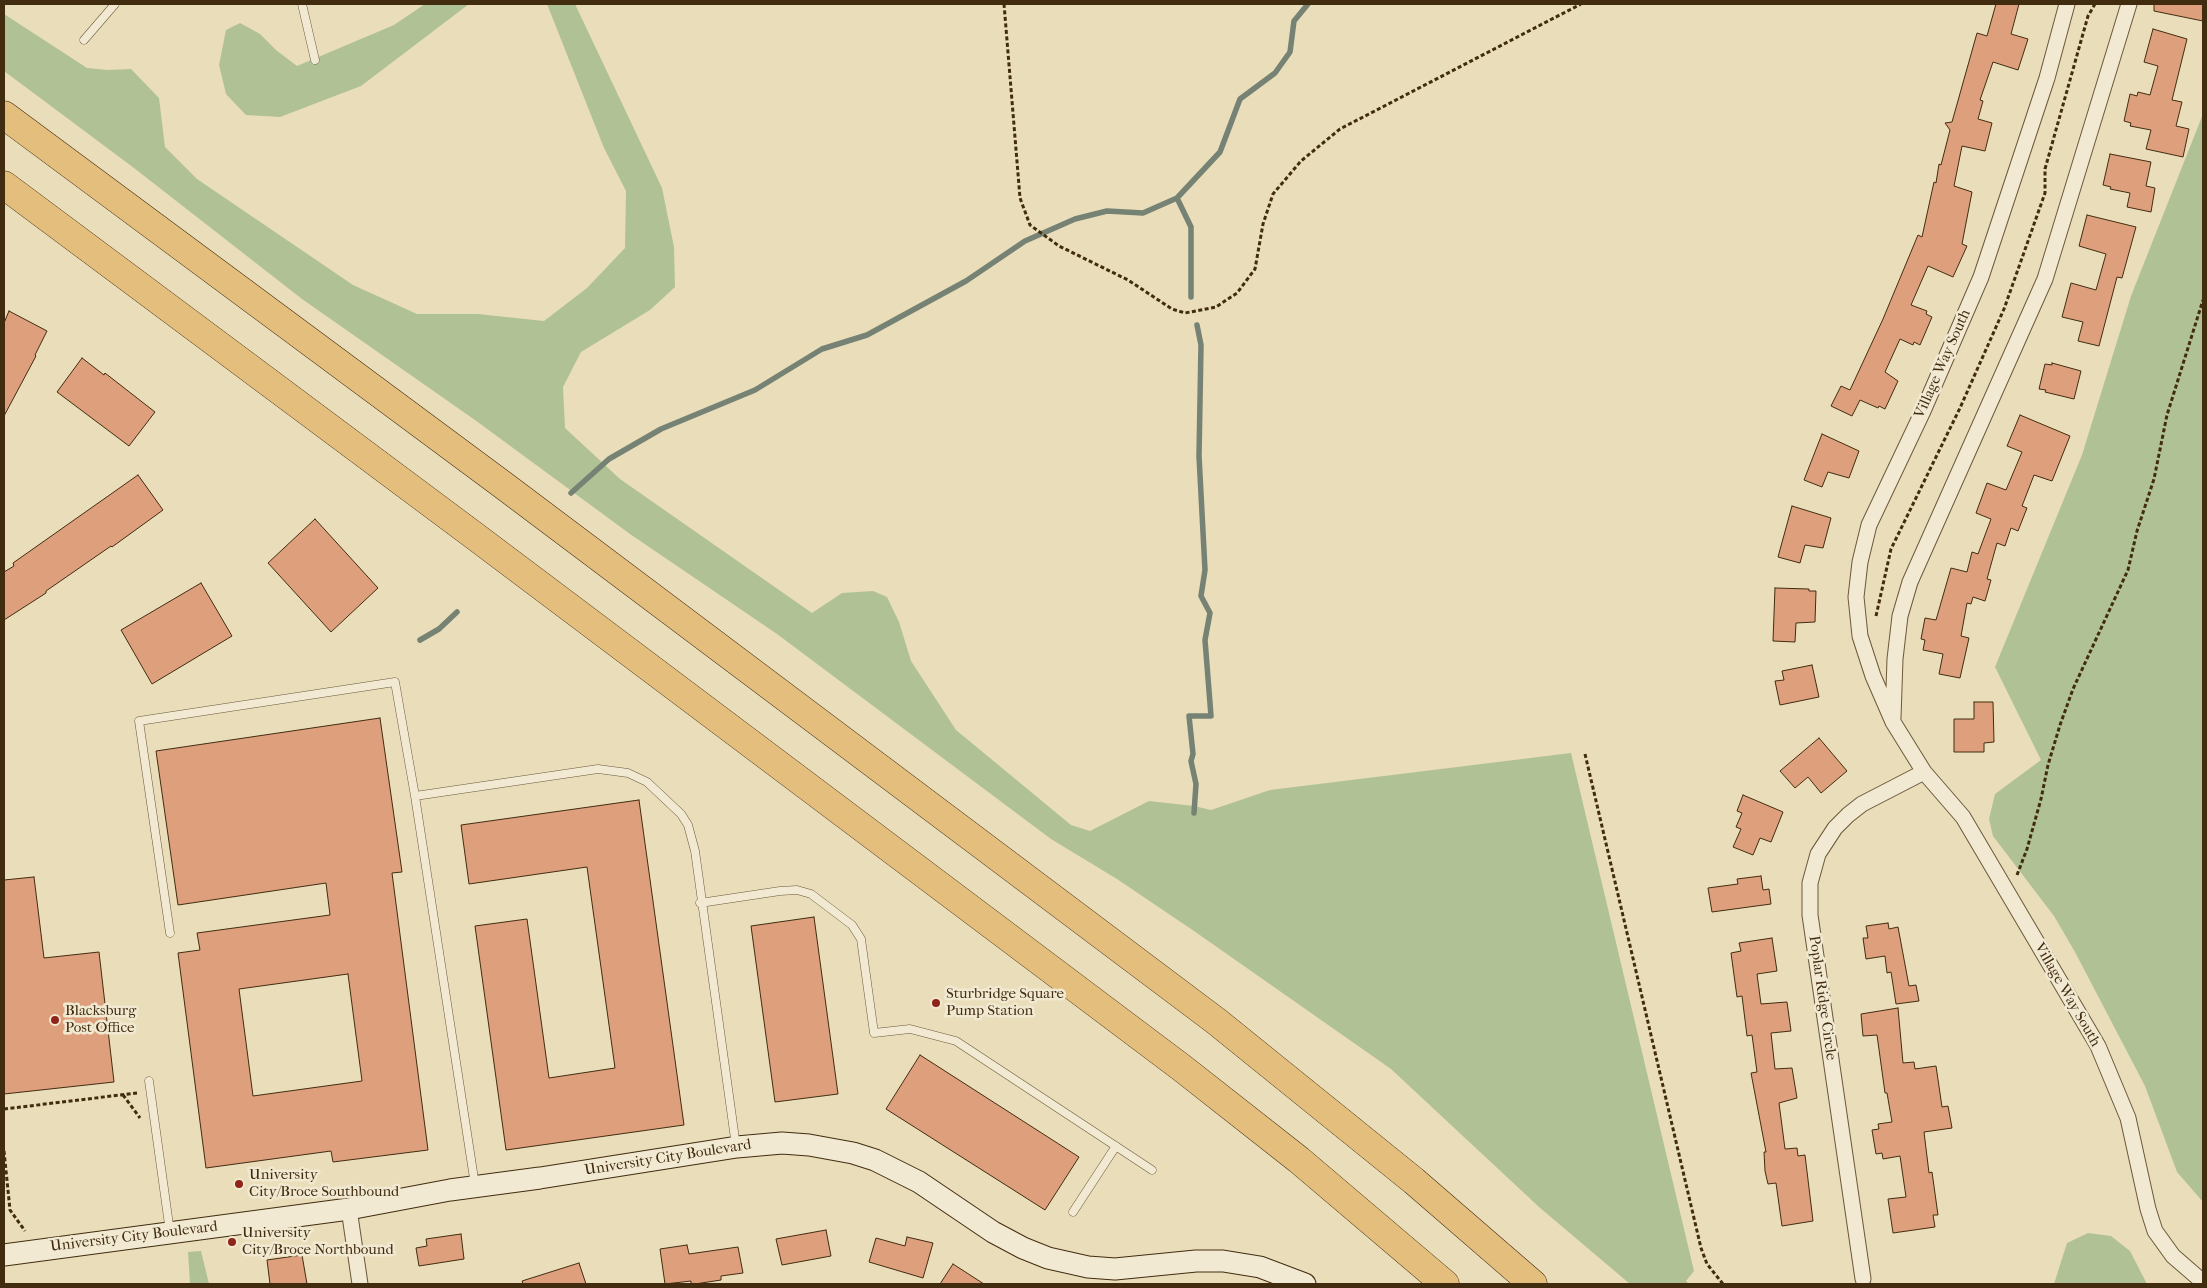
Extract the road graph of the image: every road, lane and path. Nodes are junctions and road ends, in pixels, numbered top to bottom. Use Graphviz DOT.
graph roads {
  1 [pos="115,4"];
  2 [pos="302,4"];
  3 [pos="1004,4"];
  4 [pos="1581,4"];
  5 [pos="2067,4"];
  6 [pos="2095,4"];
  7 [pos="2129,4"];
  8 [pos="84,40"];
  9 [pos="315,60"];
  10 [pos="4,115"];
  11 [pos="4,185"];
  12 [pos="2203,300"];
  13 [pos="1876,619"];
  14 [pos="1893,722"];
  15 [pos="1585,754"];
  16 [pos="1924,772"];
  17 [pos="415,796"];
  18 [pos="2004,886"];
  19 [pos="700,902"];
  20 [pos="170,933"];
  21 [pos="149,1082"];
  22 [pos="151,1091"];
  23 [pos="122,1095"];
  24 [pos="4,1109"];
  25 [pos="139,1116"];
  26 [pos="1116,1146"];
  27 [pos="736,1147"];
  28 [pos="4,1151"];
  29 [pos="1152,1170"];
  30 [pos="476,1188"];
  31 [pos="349,1208"];
  32 [pos="1073,1212"];
  33 [pos="25,1231"];
  34 [pos="170,1232"];
  35 [pos="4,1255"];
  36 [pos="1863,1279"];
  37 [pos="2203,1282"];
  38 [pos="360,1284"];
  39 [pos="1305,1284"];
  40 [pos="1445,1284"];
  41 [pos="1532,1284"];
  42 [pos="1723,1284"];
  1 -- 8 [label="lane"];
  2 -- 9 [label="lane"];
  3 -- 4 [label="path"];
  5 -- 14 [label="street, Village Way South"];
  6 -- 13 [label="path"];
  7 -- 14 [label="street"];
  10 -- 41 [label="highway"];
  11 -- 40 [label="highway"];
  12 -- 18 [label="path"];
  14 -- 16 [label="street, Village Way South"];
  15 -- 42 [label="path"];
  16 -- 18 [label="street, Village Way South"];
  16 -- 36 [label="street, Poplar Ridge Circle"];
  17 -- 19 [label="lane"];
  17 -- 20 [label="lane"];
  17 -- 30 [label="lane"];
  18 -- 37 [label="street, Village Way South"];
  19 -- 26 [label="lane"];
  19 -- 27 [label="lane"];
  21 -- 22 [label="lane"];
  22 -- 23 [label="path"];
  22 -- 34 [label="lane"];
  23 -- 24 [label="path"];
  23 -- 25 [label="path"];
  26 -- 29 [label="lane"];
  26 -- 32 [label="lane"];
  27 -- 30 [label="main road, University City Boulevard"];
  27 -- 39 [label="main road, University City Boulevard"];
  28 -- 33 [label="path"];
  30 -- 31 [label="main road, University City Boulevard"];
  31 -- 34 [label="main road, University City Boulevard"];
  31 -- 38 [label="street"];
  34 -- 35 [label="main road, University City Boulevard"];
}
